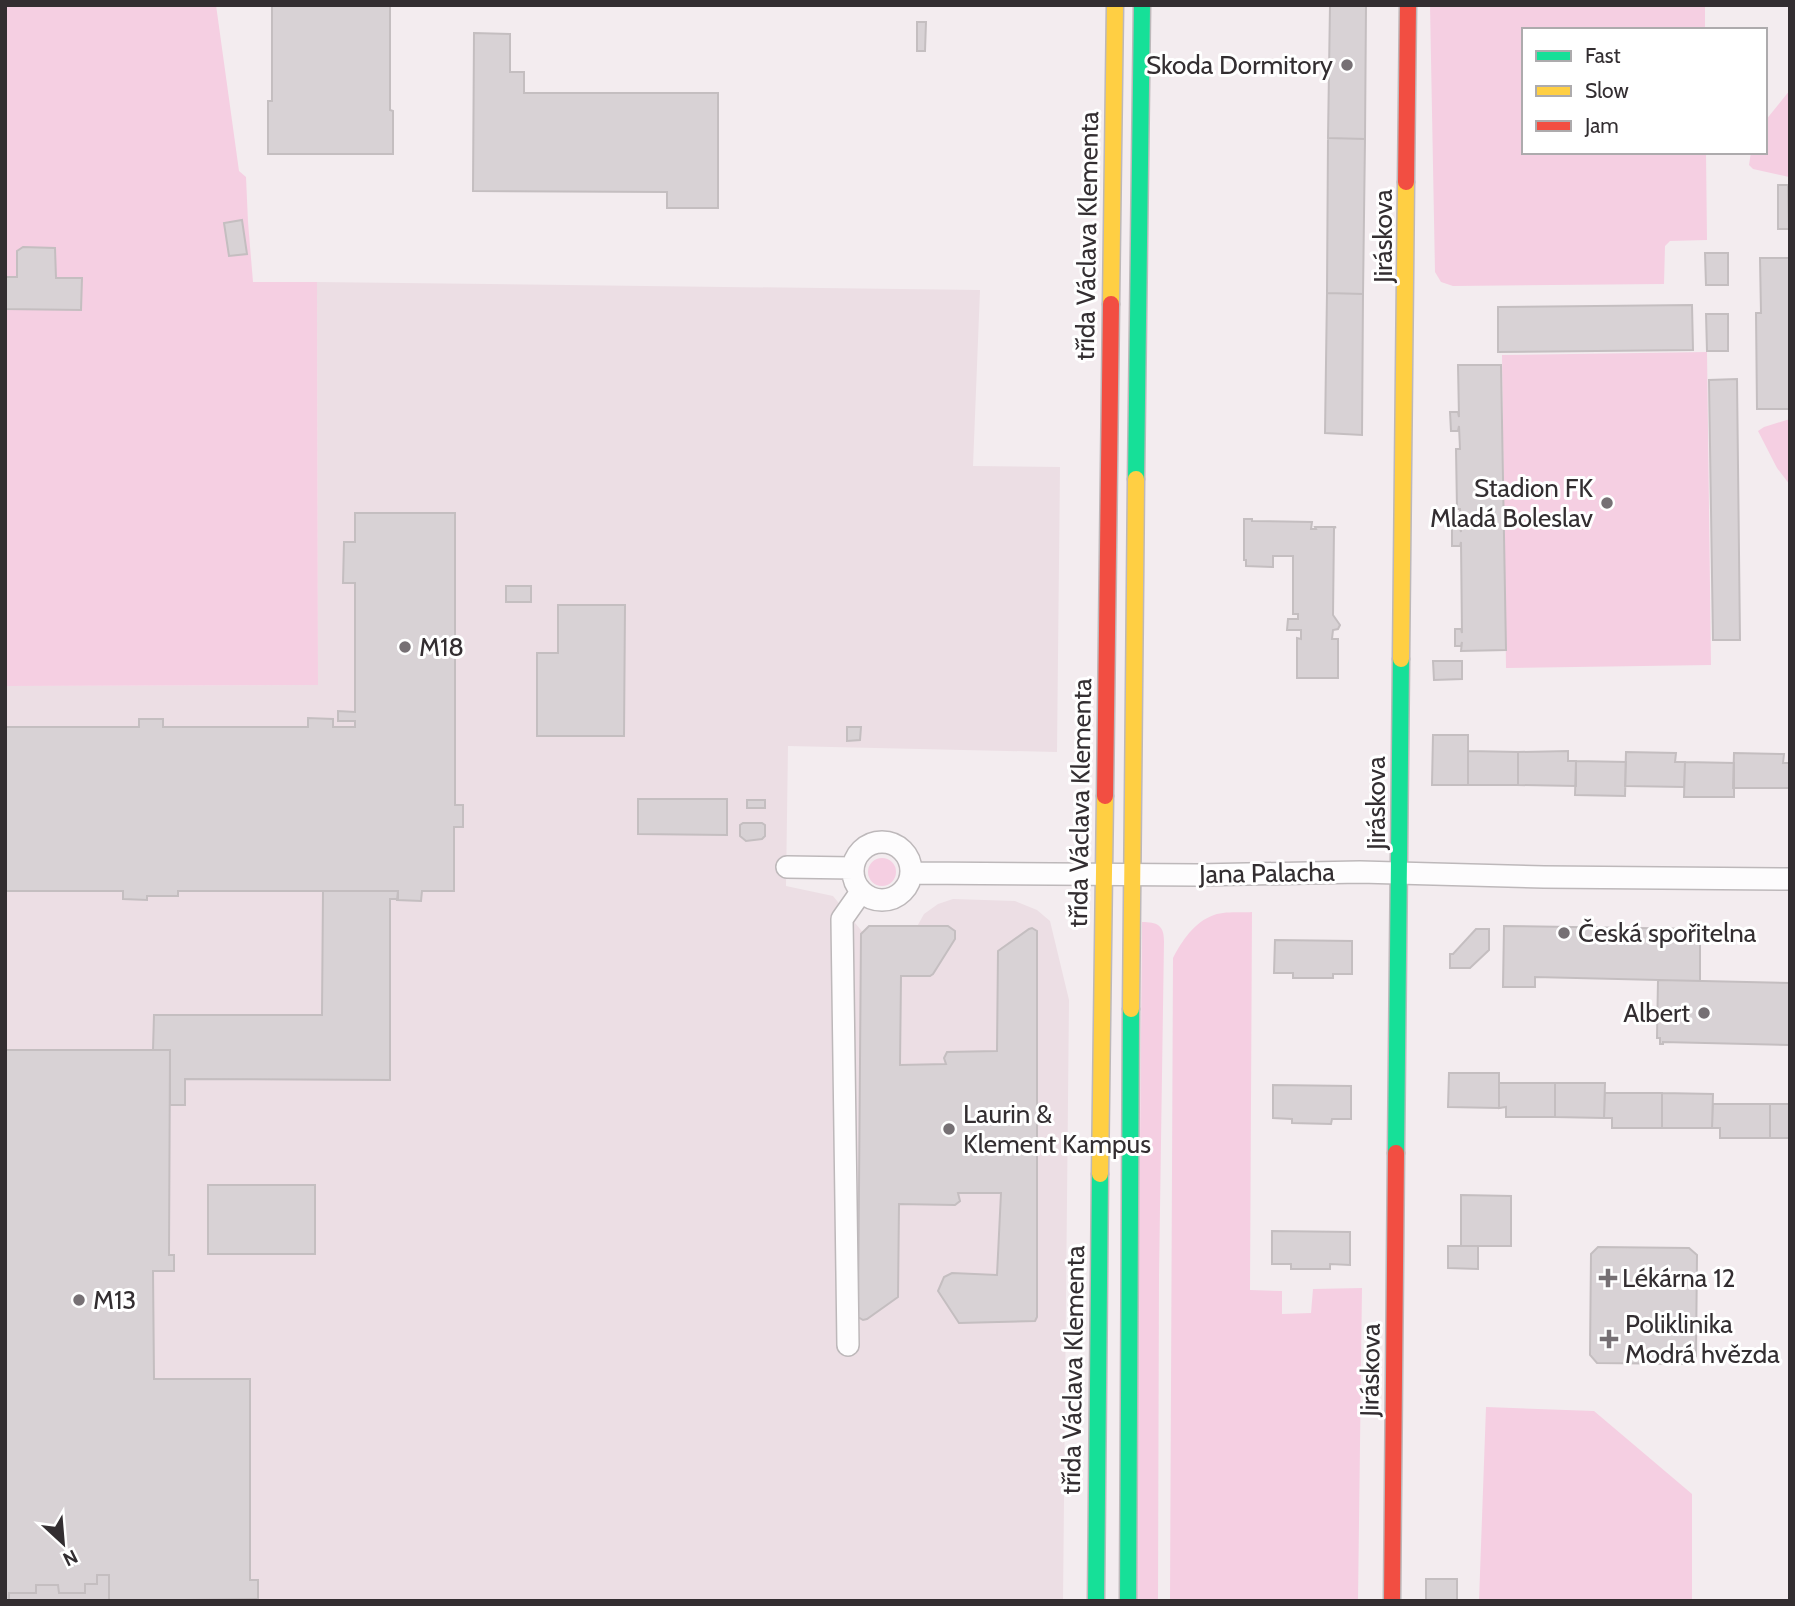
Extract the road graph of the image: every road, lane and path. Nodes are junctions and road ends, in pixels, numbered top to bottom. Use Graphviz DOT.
graph roads {
  1 [pos="1115,5"];
  2 [pos="1142,5"];
  3 [pos="1408,5"];
  4 [pos="787,867"];
  5 [pos="853,868"];
  6 [pos="1400,872"];
  7 [pos="912,873"];
  8 [pos="1132,874"];
  9 [pos="1104,875"];
  10 [pos="1790,879"];
  11 [pos="861,892"];
  12 [pos="848,1345"];
  13 [pos="1096,1601"];
  14 [pos="1128,1601"];
  15 [pos="1392,1601"];
  1 -- 9 [label="street, třída Václava Klementa"];
  2 -- 8 [label="street, třída Václava Klementa"];
  3 -- 6 [label="street, Jiráskova"];
  4 -- 5 [label="street"];
  5 -- 7 [label="street"];
  5 -- 11 [label="street"];
  6 -- 8 [label="street, Jana Palacha"];
  6 -- 10 [label="street, Jana Palacha"];
  6 -- 15 [label="street, Jiráskova"];
  7 -- 9 [label="street, Jana Palacha"];
  7 -- 11 [label="street"];
  8 -- 9 [label="street, Jana Palacha"];
  8 -- 14 [label="street, třída Václava Klementa"];
  9 -- 13 [label="street, třída Václava Klementa"];
  11 -- 12 [label="street"];
}
